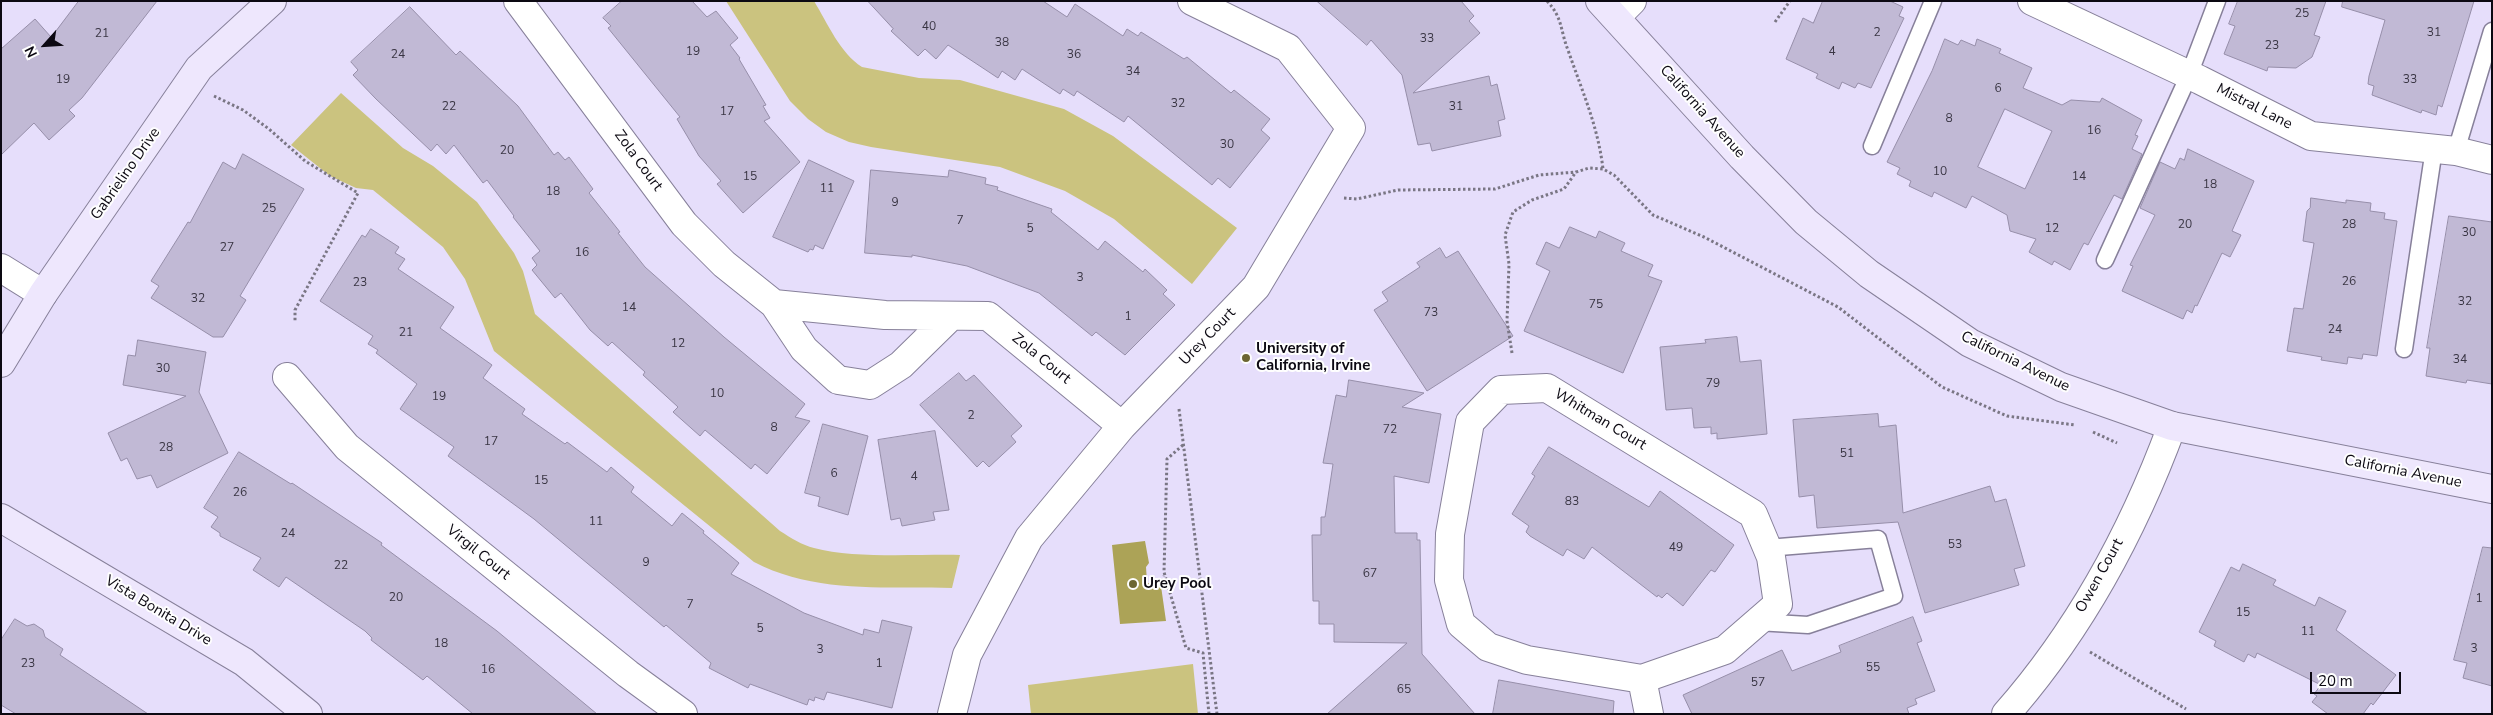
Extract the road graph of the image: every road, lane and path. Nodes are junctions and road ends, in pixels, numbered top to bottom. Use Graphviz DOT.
graph roads {
  1 [pos="272,1"];
  2 [pos="518,1"];
  3 [pos="1192,1"];
  4 [pos="1547,1"];
  5 [pos="1790,1"];
  6 [pos="1934,1"];
  7 [pos="2032,1"];
  8 [pos="2217,1"];
  9 [pos="1616,6"];
  10 [pos="1775,22"];
  11 [pos="2492,31"];
  12 [pos="2189,75"];
  13 [pos="213,95"];
  14 [pos="1872,146"];
  15 [pos="2445,150"];
  16 [pos="2492,160"];
  17 [pos="1603,169"];
  18 [pos="1576,172"];
  19 [pos="1344,198"];
  20 [pos="2105,260"];
  21 [pos="1,268"];
  22 [pos="43,294"];
  23 [pos="774,304"];
  24 [pos="951,316"];
  25 [pos="295,322"];
  26 [pos="2404,349"];
  27 [pos="1512,353"];
  28 [pos="1,363"];
  29 [pos="1174,371"];
  30 [pos="287,377"];
  31 [pos="1122,426"];
  32 [pos="2080,426"];
  33 [pos="2172,426"];
  34 [pos="2087,429"];
  35 [pos="2117,443"];
  36 [pos="1184,445"];
  37 [pos="2492,489"];
  38 [pos="1,518"];
  39 [pos="1767,548"];
  40 [pos="1165,576"];
  41 [pos="1160,586"];
  42 [pos="1758,622"];
  43 [pos="2090,652"];
  44 [pos="1642,679"];
  45 [pos="2186,709"];
  46 [pos="308,714"];
  47 [pos="683,714"];
  48 [pos="952,714"];
  49 [pos="1210,714"];
  50 [pos="1217,714"];
  51 [pos="1649,714"];
  52 [pos="2006,714"];
  1 -- 22 [label="street, Gabrielino Drive"];
  2 -- 23 [label="street, Zola Court"];
  3 -- 29 [label="street, Urey Court"];
  4 -- 17 [label="path"];
  5 -- 10 [label="path"];
  6 -- 14 [label="lane"];
  7 -- 12 [label="street, Mistral Lane"];
  8 -- 12 [label="lane"];
  9 -- 33 [label="street, California Avenue"];
  11 -- 15 [label="lane"];
  12 -- 15 [label="street, Mistral Lane"];
  12 -- 20 [label="lane"];
  13 -- 25 [label="path"];
  15 -- 16 [label="street, Mistral Lane"];
  15 -- 26 [label="lane"];
  17 -- 18 [label="path"];
  17 -- 32 [label="path"];
  18 -- 19 [label="path"];
  18 -- 27 [label="path"];
  21 -- 22 [label="street"];
  22 -- 28 [label="street, Gabrielino Drive"];
  23 -- 24 [label="street, Zola Court"];
  23 -- 24 [label="street, Zola Court"];
  24 -- 31 [label="street, Zola Court"];
  29 -- 31 [label="street, Urey Court"];
  29 -- 36 [label="path"];
  30 -- 47 [label="street, Virgil Court"];
  31 -- 48 [label="street, Urey Court"];
  33 -- 37 [label="street, California Avenue"];
  33 -- 52 [label="street, Owen Court"];
  34 -- 35 [label="path"];
  36 -- 40 [label="path"];
  36 -- 50 [label="path"];
  38 -- 46 [label="street, Vista Bonita Drive"];
  39 -- 42 [label="street, Whitman Court"];
  39 -- 42 [label="lane"];
  39 -- 44 [label="street, Whitman Court"];
  40 -- 41 [label="path"];
  40 -- 49 [label="path"];
  42 -- 44 [label="street, Whitman Court"];
  43 -- 45 [label="path"];
  44 -- 51 [label="street"];
}
